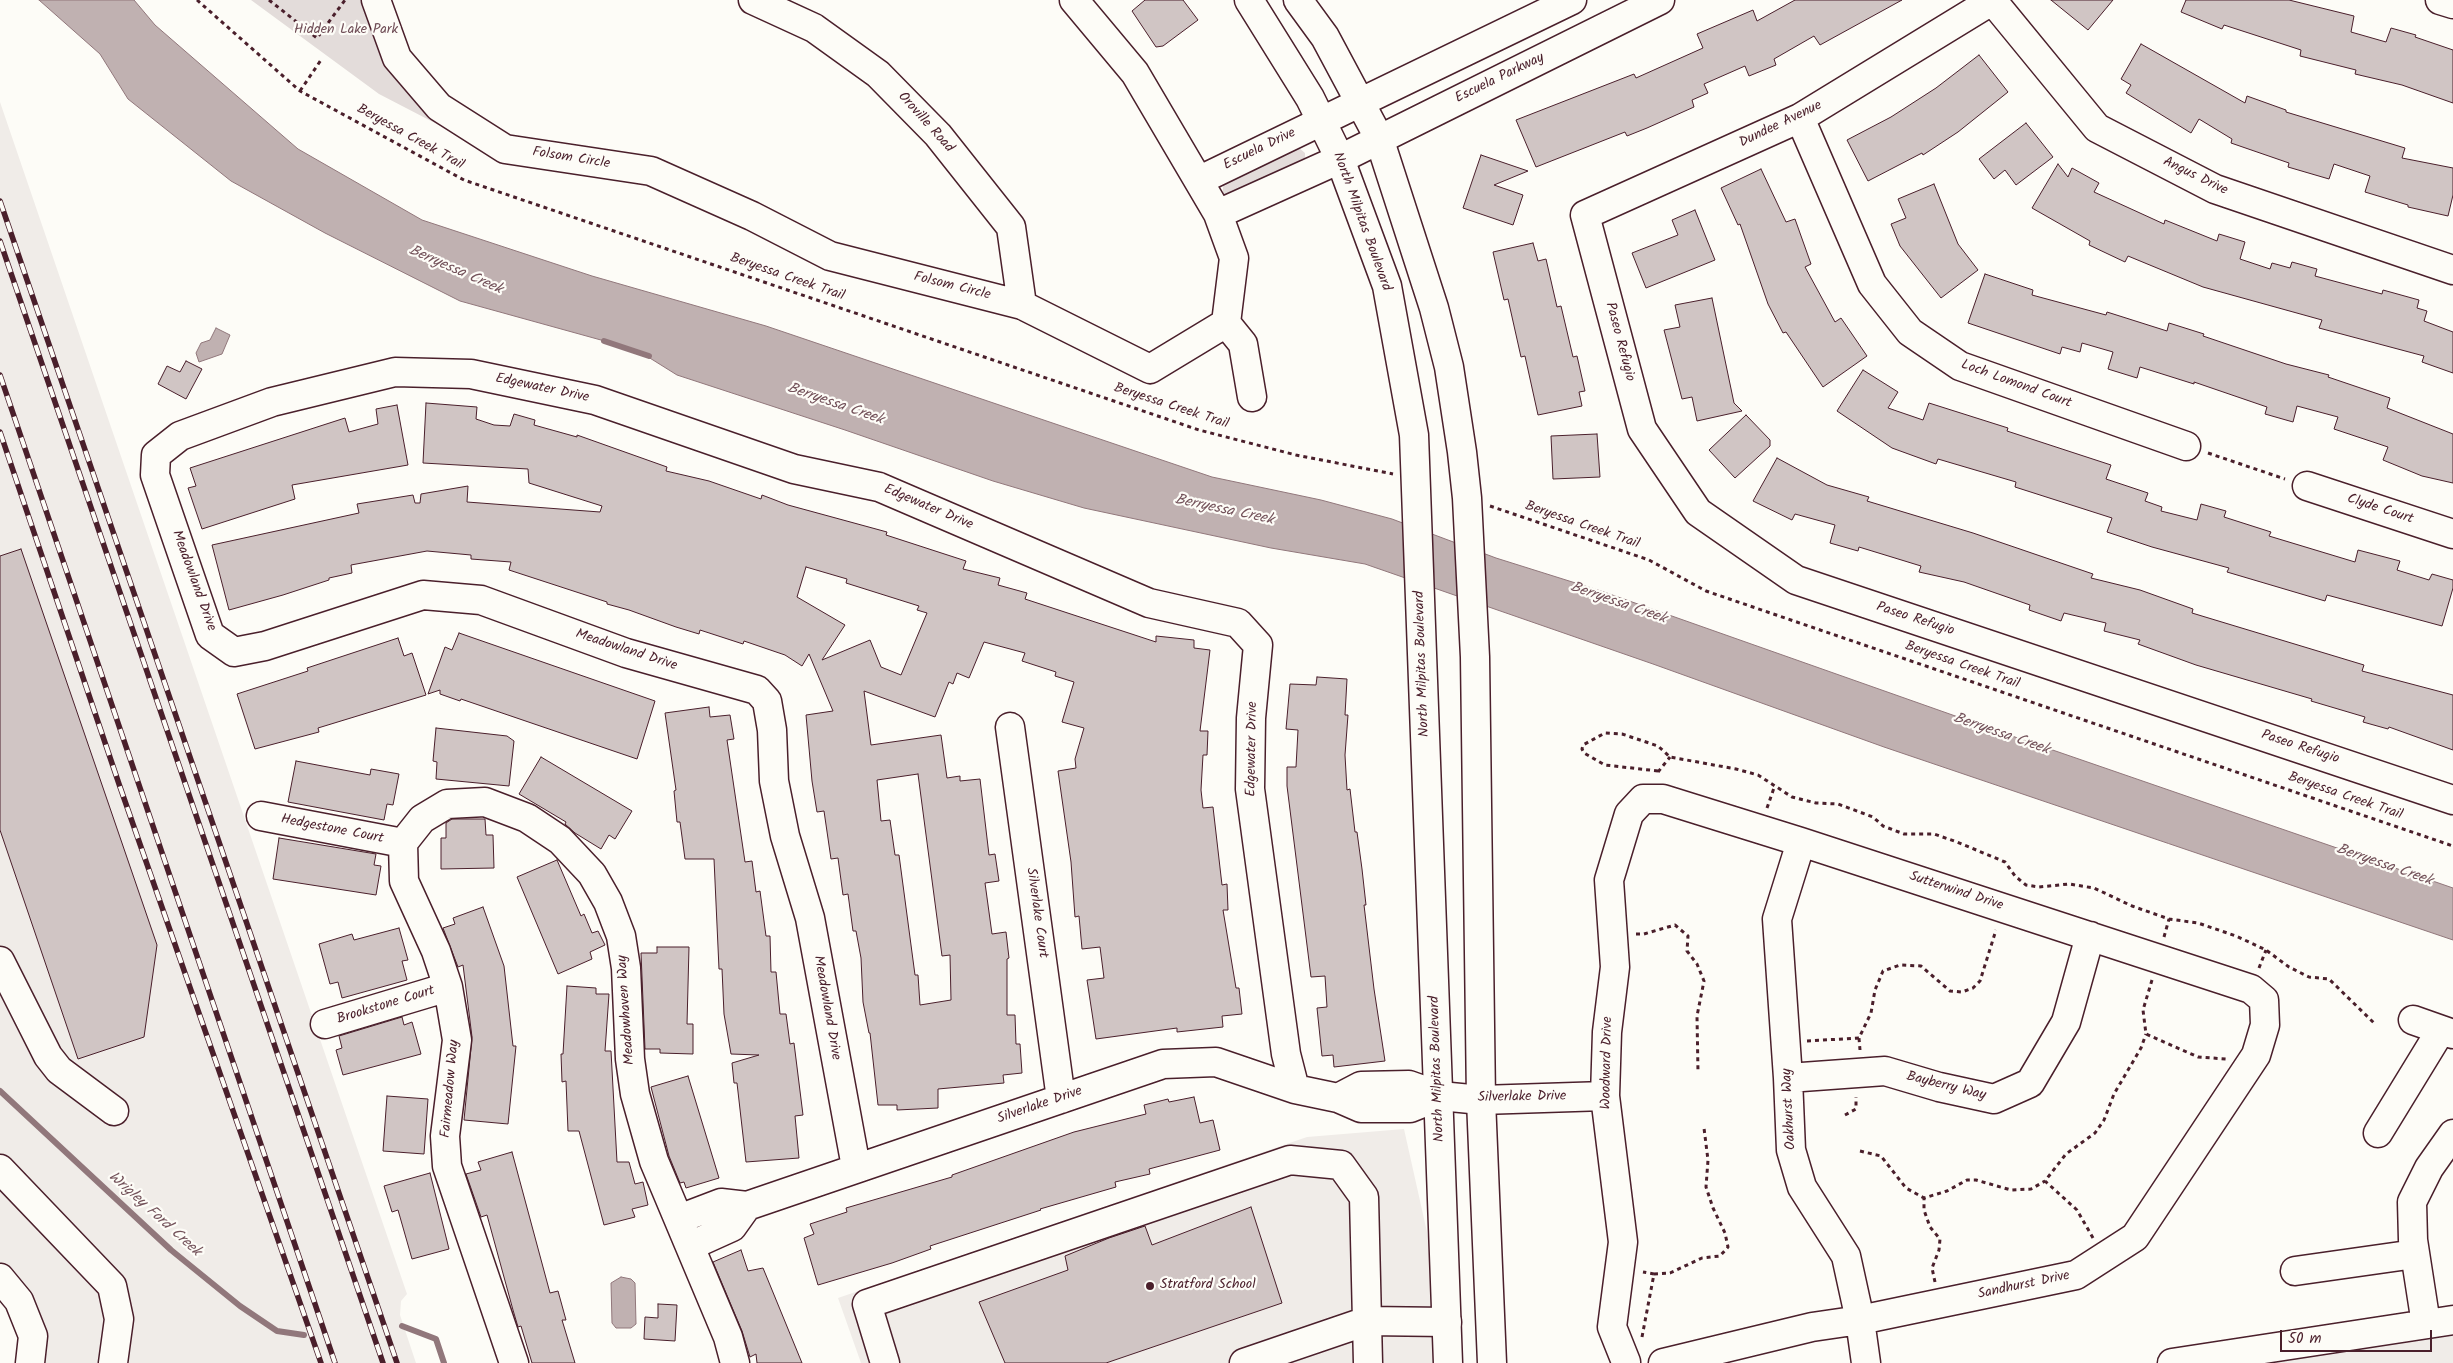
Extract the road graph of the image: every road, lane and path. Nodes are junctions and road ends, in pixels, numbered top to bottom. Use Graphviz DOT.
graph roads {
  1 [pos="197,0"];
  2 [pos="269,0"];
  3 [pos="345,0"];
  4 [pos="376,0"];
  5 [pos="754,0"];
  6 [pos="1074,0"];
  7 [pos="1249,0"];
  8 [pos="1298,0"];
  9 [pos="1572,0"];
  10 [pos="1660,0"];
  11 [pos="1992,0"];
  12 [pos="2440,0"];
  13 [pos="2453,4"];
  14 [pos="321,60"];
  15 [pos="300,91"];
  16 [pos="1362,103"];
  17 [pos="1800,118"];
  18 [pos="1321,121"];
  19 [pos="1379,138"];
  20 [pos="1340,159"];
  21 [pos="1200,180"];
  22 [pos="1218,214"];
  23 [pos="1585,215"];
  24 [pos="2453,270"];
  25 [pos="1022,305"];
  26 [pos="1226,323"];
  27 [pos="1252,397"];
  28 [pos="2186,446"];
  29 [pos="156,455"];
  30 [pos="1416,479"];
  31 [pos="2307,486"];
  32 [pos="1467,498"];
  33 [pos="2453,534"];
  34 [pos="1010,727"];
  35 [pos="1658,771"];
  36 [pos="1643,799"];
  37 [pos="2453,800"];
  38 [pos="261,816"];
  39 [pos="1801,842"];
  40 [pos="403,843"];
  41 [pos="2453,846"];
  42 [pos="2003,908"];
  43 [pos="1612,933"];
  44 [pos="2090,936"];
  45 [pos="2158,958"];
  46 [pos="0,961"];
  47 [pos="448,987"];
  48 [pos="2264,1000"];
  49 [pos="2413,1020"];
  50 [pos="2374,1023"];
  51 [pos="324,1024"];
  52 [pos="2447,1032"];
  53 [pos="2146,1034"];
  54 [pos="1859,1038"];
  55 [pos="1786,1042"];
  56 [pos="2251,1062"];
  57 [pos="1698,1072"];
  58 [pos="1863,1072"];
  59 [pos="1788,1078"];
  60 [pos="1295,1089"];
  61 [pos="1440,1096"];
  62 [pos="1605,1096"];
  63 [pos="1061,1099"];
  64 [pos="1481,1100"];
  65 [pos="114,1111"];
  66 [pos="1704,1128"];
  67 [pos="2378,1133"];
  68 [pos="2452,1138"];
  69 [pos="1860,1151"];
  70 [pos="856,1167"];
  71 [pos="0,1169"];
  72 [pos="2045,1181"];
  73 [pos="1924,1198"];
  74 [pos="747,1206"];
  75 [pos="679,1219"];
  76 [pos="690,1246"];
  77 [pos="2415,1254"];
  78 [pos="2102,1258"];
  79 [pos="1620,1268"];
  80 [pos="2295,1271"];
  81 [pos="1654,1274"];
  82 [pos="0,1278"];
  83 [pos="1940,1303"];
  84 [pos="1860,1320"];
  85 [pos="2453,1320"];
  86 [pos="1367,1321"];
  87 [pos="1447,1322"];
  88 [pos="2426,1324"];
  89 [pos="30,1363"];
  90 [pos="113,1363"];
  91 [pos="514,1363"];
  92 [pos="735,1363"];
  93 [pos="885,1363"];
  94 [pos="1244,1363"];
  95 [pos="1368,1363"];
  96 [pos="1448,1363"];
  97 [pos="1492,1363"];
  98 [pos="1633,1363"];
  99 [pos="1663,1363"];
  100 [pos="1866,1363"];
  101 [pos="2172,1363"];
  1 -- 15 [label="path, Beryessa Creek Trail"];
  2 -- 3 [label="path"];
  4 -- 25 [label="street, Folsom Circle"];
  5 -- 25 [label="street, Oroville Road"];
  6 -- 21 [label="street"];
  7 -- 18 [label="street, North Milpitas Boulevard"];
  8 -- 16 [label="street"];
  9 -- 16 [label="street"];
  10 -- 19 [label="street, Escuela Parkway"];
  11 -- 17 [label="street, Dundee Avenue"];
  11 -- 24 [label="street, Angus Drive"];
  12 -- 13 [label="street"];
  14 -- 15 [label="path"];
  15 -- 30 [label="path, Beryessa Creek Trail"];
  16 -- 18 [label="street"];
  16 -- 19 [label="street"];
  17 -- 23 [label="street, Dundee Avenue"];
  17 -- 28 [label="street, Loch Lomond Court"];
  18 -- 20 [label="street, North Milpitas Boulevard"];
  18 -- 21 [label="street, Escuela Drive"];
  19 -- 20 [label="street, Escuela Parkway"];
  19 -- 32 [label="street"];
  20 -- 22 [label="street"];
  20 -- 30 [label="street, North Milpitas Boulevard"];
  21 -- 22 [label="street"];
  22 -- 26 [label="street"];
  23 -- 37 [label="street, Paseo Refugio"];
  25 -- 26 [label="street, Folsom Circle"];
  26 -- 27 [label="street"];
  28 -- 31 [label="path"];
  29 -- 60 [label="street, Edgewater Drive"];
  29 -- 70 [label="street, Meadowland Drive"];
  30 -- 61 [label="street, North Milpitas Boulevard"];
  31 -- 33 [label="street, Clyde Court"];
  32 -- 41 [label="path, Beryessa Creek Trail"];
  32 -- 64 [label="street"];
  34 -- 63 [label="street, Silverlake Court"];
  35 -- 50 [label="path"];
  36 -- 39 [label="street, Sutterwind Drive"];
  36 -- 43 [label="street, Woodward Drive"];
  38 -- 40 [label="street, Hedgestone Court"];
  39 -- 42 [label="street, Sutterwind Drive"];
  39 -- 55 [label="street, Oakhurst Way"];
  40 -- 47 [label="street, Fairmeadow Way"];
  40 -- 75 [label="street, Meadowhaven Way"];
  42 -- 44 [label="street, Sutterwind Drive"];
  42 -- 54 [label="path"];
  43 -- 57 [label="path"];
  43 -- 62 [label="street, Woodward Drive"];
  44 -- 45 [label="street, Sutterwind Drive"];
  44 -- 58 [label="street, Bayberry Way"];
  45 -- 48 [label="street, Sutterwind Drive"];
  45 -- 53 [label="path"];
  46 -- 65 [label="street"];
  47 -- 51 [label="street, Brookstone Court"];
  47 -- 91 [label="street, Fairmeadow Way"];
  48 -- 56 [label="street, Sandhurst Drive"];
  49 -- 52 [label="street"];
  52 -- 67 [label="street"];
  53 -- 56 [label="path"];
  53 -- 72 [label="path"];
  54 -- 55 [label="path"];
  54 -- 58 [label="path"];
  55 -- 59 [label="street, Oakhurst Way"];
  56 -- 78 [label="street, Sandhurst Drive"];
  58 -- 59 [label="street, Bayberry Way"];
  59 -- 84 [label="street, Oakhurst Way"];
  60 -- 61 [label="street, Silverlake Drive"];
  60 -- 63 [label="street, Silverlake Drive"];
  61 -- 64 [label="street, Silverlake Drive"];
  61 -- 87 [label="street, North Milpitas Boulevard"];
  62 -- 64 [label="street, Silverlake Drive"];
  62 -- 79 [label="street, Woodward Drive"];
  63 -- 70 [label="street, Silverlake Drive"];
  64 -- 97 [label="street"];
  66 -- 81 [label="path"];
  68 -- 77 [label="street"];
  69 -- 73 [label="path"];
  70 -- 74 [label="street, Silverlake Drive"];
  71 -- 90 [label="street"];
  72 -- 73 [label="path"];
  72 -- 78 [label="path"];
  73 -- 83 [label="path"];
  74 -- 75 [label="street, Silverlake Drive"];
  74 -- 76 [label="street"];
  75 -- 76 [label="street, Meadowhaven Way"];
  76 -- 92 [label="street, Meadowhaven Way"];
  77 -- 80 [label="street"];
  77 -- 88 [label="street"];
  78 -- 83 [label="street, Sandhurst Drive"];
  79 -- 81 [label="path"];
  79 -- 98 [label="street, Woodward Drive"];
  81 -- 98 [label="path"];
  82 -- 89 [label="street"];
  83 -- 84 [label="street, Sandhurst Drive"];
  84 -- 99 [label="street, Sandhurst Drive"];
  84 -- 100 [label="street, Oakhurst Way"];
  85 -- 88 [label="street"];
  86 -- 87 [label="street"];
  86 -- 93 [label="street"];
  86 -- 94 [label="street"];
  86 -- 95 [label="street"];
  87 -- 96 [label="street, North Milpitas Boulevard"];
  88 -- 101 [label="street"];
}
